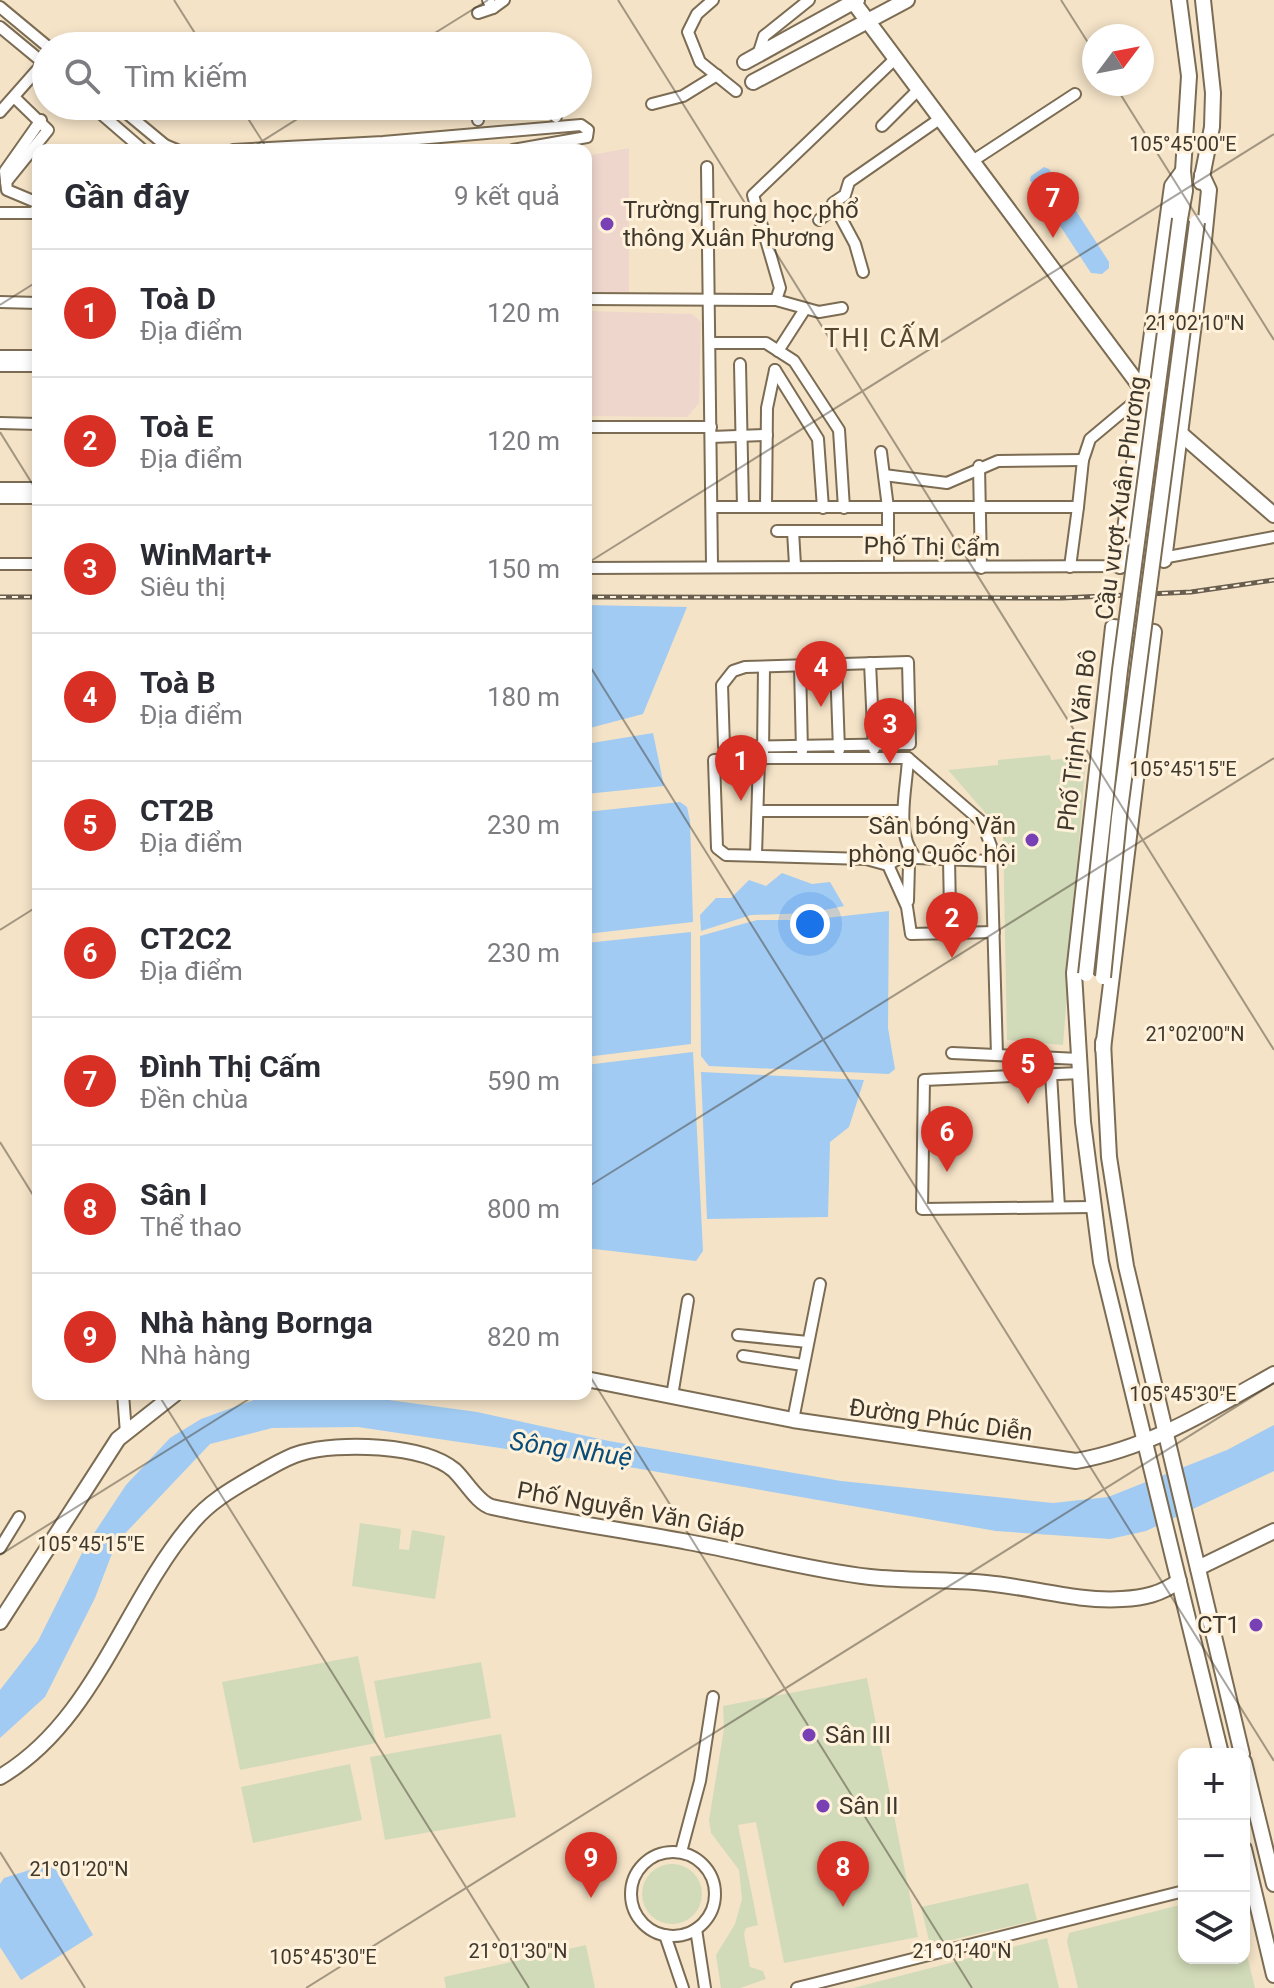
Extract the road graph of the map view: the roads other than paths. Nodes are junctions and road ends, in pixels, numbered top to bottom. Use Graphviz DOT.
graph roads {
  1 [pos="504,0"];
  2 [pos="713,0"];
  3 [pos="809,0"];
  4 [pos="907,0"];
  5 [pos="1179,0"];
  6 [pos="1203,0"];
  7 [pos="854,1"];
  8 [pos="491,4"];
  9 [pos="0,7"];
  10 [pos="478,13"];
  11 [pos="869,21"];
  12 [pos="0,27"];
  13 [pos="32,34"];
  14 [pos="32,53"];
  15 [pos="751,58"];
  16 [pos="896,58"];
  17 [pos="717,75"];
  18 [pos="32,77"];
  19 [pos="753,82"];
  20 [pos="919,89"];
  21 [pos="736,91"];
  22 [pos="1075,94"];
  23 [pos="14,97"];
  24 [pos="652,104"];
  25 [pos="0,112"];
  26 [pos="32,112"];
  27 [pos="941,118"];
  28 [pos="41,120"];
  29 [pos="108,120"];
  30 [pos="132,120"];
  31 [pos="882,126"];
  32 [pos="37,144"];
  33 [pos="136,144"];
  34 [pos="157,144"];
  35 [pos="388,144"];
  36 [pos="554,144"];
  37 [pos="32,150"];
  38 [pos="974,160"];
  39 [pos="707,167"];
  40 [pos="1183,171"];
  41 [pos="1202,175"];
  42 [pos="32,203"];
  43 [pos="836,207"];
  44 [pos="0,213"];
  45 [pos="32,213"];
  46 [pos="819,220"];
  47 [pos="863,272"];
  48 [pos="709,298"];
  49 [pos="592,299"];
  50 [pos="782,300"];
  51 [pos="0,302"];
  52 [pos="32,303"];
  53 [pos="842,308"];
  54 [pos="805,309"];
  55 [pos="710,343"];
  56 [pos="778,351"];
  57 [pos="0,356"];
  58 [pos="32,356"];
  59 [pos="740,364"];
  60 [pos="0,366"];
  61 [pos="32,366"];
  62 [pos="1145,393"];
  63 [pos="0,423"];
  64 [pos="32,424"];
  65 [pos="592,427"];
  66 [pos="1140,427"];
  67 [pos="711,432"];
  68 [pos="1181,434"];
  69 [pos="767,435"];
  70 [pos="742,436"];
  71 [pos="881,452"];
  72 [pos="1083,460"];
  73 [pos="979,466"];
  74 [pos="884,475"];
  75 [pos="0,488"];
  76 [pos="32,488"];
  77 [pos="0,498"];
  78 [pos="32,498"];
  79 [pos="712,507"];
  80 [pos="743,507"];
  81 [pos="766,507"];
  82 [pos="1078,507"];
  83 [pos="823,508"];
  84 [pos="844,508"];
  85 [pos="888,508"];
  86 [pos="979,508"];
  87 [pos="1274,515"];
  88 [pos="777,531"];
  89 [pos="793,531"];
  90 [pos="888,531"];
  91 [pos="1274,537"];
  92 [pos="1164,560"];
  93 [pos="0,564"];
  94 [pos="32,564"];
  95 [pos="712,565"];
  96 [pos="795,565"];
  97 [pos="888,566"];
  98 [pos="1120,566"];
  99 [pos="1070,567"];
  100 [pos="592,568"];
  101 [pos="981,568"];
  102 [pos="870,663"];
  103 [pos="836,664"];
  104 [pos="800,665"];
  105 [pos="764,667"];
  106 [pos="874,745"];
  107 [pos="763,746"];
  108 [pos="802,746"];
  109 [pos="839,746"];
  110 [pos="761,758"];
  111 [pos="802,758"];
  112 [pos="839,758"];
  113 [pos="873,758"];
  114 [pos="908,758"];
  115 [pos="759,811"];
  116 [pos="902,811"];
  117 [pos="756,855"];
  118 [pos="912,858"];
  119 [pos="949,859"];
  120 [pos="991,861"];
  121 [pos="888,865"];
  122 [pos="897,878"];
  123 [pos="907,907"];
  124 [pos="950,911"];
  125 [pos="994,932"];
  126 [pos="1086,974"];
  127 [pos="1103,977"];
  128 [pos="1078,1030"];
  129 [pos="1103,1049"];
  130 [pos="952,1053"];
  131 [pos="997,1055"];
  132 [pos="1080,1066"];
  133 [pos="1051,1074"];
  134 [pos="1059,1207"];
  135 [pos="1092,1207"];
  136 [pos="820,1284"];
  137 [pos="688,1300"];
  138 [pos="738,1335"];
  139 [pos="808,1342"];
  140 [pos="743,1356"];
  141 [pos="803,1365"];
  142 [pos="1274,1374"];
  143 [pos="592,1380"];
  144 [pos="672,1396"];
  145 [pos="123,1400"];
  146 [pos="167,1400"];
  147 [pos="793,1420"];
  148 [pos="126,1433"];
  149 [pos="1167,1440"];
  150 [pos="1147,1449"];
  151 [pos="19,1517"];
  152 [pos="1274,1531"];
  153 [pos="0,1548"];
  154 [pos="1198,1568"];
  155 [pos="1179,1581"];
  156 [pos="0,1622"];
  157 [pos="713,1697"];
  158 [pos="1220,1748"];
  159 [pos="1241,1748"];
  160 [pos="0,1777"];
  161 [pos="1250,1787"];
  162 [pos="681,1852"];
  163 [pos="1250,1875"];
  164 [pos="1272,1877"];
  165 [pos="1250,1886"];
  166 [pos="1180,1892"];
  167 [pos="696,1929"];
  168 [pos="665,1935"];
  169 [pos="1274,1975"];
  170 [pos="683,1988"];
  171 [pos="705,1988"];
  172 [pos="797,1988"];
  1 -- 8 [label="street"];
  2 -- 17 [label="street"];
  3 -- 15 [label="street"];
  4 -- 11 [label="main road"];
  5 -- 40 [label="main road, Cầu vượt Xuân Phương"];
  6 -- 41 [label="main road"];
  7 -- 11 [label="main road"];
  7 -- 15 [label="main road"];
  8 -- 10 [label="street"];
  9 -- 13 [label="street"];
  11 -- 16 [label="main road"];
  11 -- 19 [label="main road"];
  12 -- 14 [label="street"];
  16 -- 20 [label="main road"];
  16 -- 50 [label="street"];
  17 -- 21 [label="street"];
  17 -- 24 [label="street"];
  18 -- 23 [label="street"];
  20 -- 27 [label="main road"];
  20 -- 31 [label="street"];
  22 -- 38 [label="street"];
  23 -- 25 [label="street"];
  23 -- 26 [label="street"];
  27 -- 38 [label="main road"];
  27 -- 43 [label="street"];
  28 -- 32 [label="street"];
  29 -- 33 [label="street"];
  30 -- 34 [label="street"];
  35 -- 36 [label="street"];
  37 -- 42 [label="street"];
  38 -- 62 [label="main road"];
  39 -- 48 [label="street"];
  40 -- 62 [label="main road"];
  40 -- 126 [label="main road, Cầu vượt Xuân Phương, bridge"];
  41 -- 68 [label="main road"];
  41 -- 127 [label="main road, Cầu vượt Xuân Phương, bridge"];
  43 -- 46 [label="street"];
  43 -- 47 [label="street"];
  44 -- 45 [label="street"];
  48 -- 49 [label="street"];
  48 -- 50 [label="street"];
  48 -- 55 [label="street"];
  50 -- 54 [label="street"];
  51 -- 52 [label="street"];
  53 -- 54 [label="street"];
  54 -- 56 [label="street"];
  55 -- 56 [label="street"];
  55 -- 67 [label="street"];
  56 -- 84 [label="street"];
  57 -- 58 [label="street"];
  59 -- 70 [label="street"];
  60 -- 61 [label="street"];
  62 -- 66 [label="main road"];
  62 -- 72 [label="street"];
  63 -- 64 [label="street"];
  65 -- 67 [label="street"];
  66 -- 68 [label="main road"];
  66 -- 98 [label="main road"];
  67 -- 70 [label="street"];
  67 -- 79 [label="street"];
  68 -- 87 [label="main road"];
  68 -- 92 [label="main road"];
  69 -- 70 [label="street"];
  69 -- 81 [label="street"];
  69 -- 83 [label="street"];
  70 -- 80 [label="street"];
  71 -- 74 [label="street"];
  72 -- 73 [label="street"];
  72 -- 82 [label="street"];
  73 -- 74 [label="street"];
  73 -- 86 [label="street"];
  74 -- 85 [label="street"];
  75 -- 76 [label="street"];
  77 -- 78 [label="street"];
  79 -- 80 [label="street"];
  79 -- 95 [label="street"];
  80 -- 81 [label="street"];
  81 -- 83 [label="street"];
  82 -- 86 [label="street"];
  82 -- 99 [label="street"];
  83 -- 84 [label="street"];
  84 -- 85 [label="street"];
  85 -- 86 [label="street"];
  85 -- 90 [label="street"];
  86 -- 101 [label="street"];
  88 -- 89 [label="street"];
  89 -- 90 [label="street"];
  89 -- 96 [label="street"];
  90 -- 97 [label="street"];
  91 -- 92 [label="street, Phố Thị Cẩm"];
  92 -- 98 [label="street, Phố Thị Cẩm"];
  93 -- 94 [label="street"];
  95 -- 96 [label="street, Phố Thị Cẩm"];
  95 -- 100 [label="street, Phố Thị Cẩm"];
  96 -- 97 [label="street, Phố Thị Cẩm"];
  97 -- 101 [label="street, Phố Thị Cẩm"];
  98 -- 99 [label="street, Phố Thị Cẩm"];
  99 -- 101 [label="street, Phố Thị Cẩm"];
  102 -- 103 [label="street"];
  102 -- 106 [label="street"];
  102 -- 106 [label="street"];
  103 -- 104 [label="street"];
  103 -- 109 [label="street"];
  104 -- 105 [label="street"];
  104 -- 108 [label="street"];
  105 -- 107 [label="street"];
  105 -- 107 [label="street"];
  106 -- 109 [label="street"];
  106 -- 113 [label="street"];
  107 -- 108 [label="street"];
  107 -- 110 [label="street"];
  108 -- 109 [label="street"];
  108 -- 111 [label="street"];
  109 -- 112 [label="street"];
  110 -- 111 [label="street"];
  110 -- 115 [label="street"];
  110 -- 117 [label="street"];
  111 -- 112 [label="street"];
  112 -- 113 [label="street"];
  113 -- 114 [label="street"];
  114 -- 116 [label="street"];
  114 -- 120 [label="street"];
  115 -- 116 [label="street"];
  115 -- 117 [label="street"];
  116 -- 118 [label="street"];
  117 -- 121 [label="street"];
  118 -- 119 [label="street"];
  118 -- 121 [label="street"];
  118 -- 122 [label="street"];
  118 -- 123 [label="street"];
  119 -- 120 [label="street"];
  119 -- 124 [label="street"];
  120 -- 125 [label="street"];
  121 -- 122 [label="street"];
  122 -- 123 [label="street"];
  123 -- 125 [label="street"];
  125 -- 131 [label="street"];
  126 -- 128 [label="main road, Phố Trịnh Văn Bô"];
  127 -- 129 [label="main road, Phố Trịnh Văn Bô"];
  128 -- 129 [label="main road, Phố Trịnh Văn Bô"];
  128 -- 132 [label="main road, Phố Trịnh Văn Bô"];
  129 -- 149 [label="main road, Phố Trịnh Văn Bô"];
  130 -- 131 [label="street"];
  131 -- 132 [label="street"];
  132 -- 133 [label="street"];
  132 -- 135 [label="main road, Phố Trịnh Văn Bô"];
  133 -- 134 [label="street"];
  133 -- 134 [label="street"];
  134 -- 135 [label="street"];
  135 -- 150 [label="main road, Phố Trịnh Văn Bô"];
  136 -- 139 [label="street"];
  137 -- 144 [label="street"];
  138 -- 139 [label="street"];
  139 -- 141 [label="street"];
  140 -- 141 [label="street"];
  141 -- 147 [label="street"];
  142 -- 149 [label="main road, Đường Phúc Diễn"];
  143 -- 144 [label="main road, Đường Phúc Diễn"];
  144 -- 147 [label="main road, Đường Phúc Diễn"];
  145 -- 148 [label="street"];
  146 -- 148 [label="main road"];
  147 -- 150 [label="main road, Đường Phúc Diễn"];
  148 -- 156 [label="main road"];
  149 -- 150 [label="main road, Đường Phúc Diễn"];
  149 -- 154 [label="main road, Phố Trịnh Văn Bô"];
  150 -- 155 [label="main road, Phố Trịnh Văn Bô"];
  151 -- 153 [label="street"];
  152 -- 154 [label="main road"];
  154 -- 159 [label="main road, Phố Trịnh Văn Bô"];
  155 -- 158 [label="main road, Phố Trịnh Văn Bô"];
  155 -- 160 [label="main road, Phố Nguyễn Văn Giáp"];
  157 -- 162 [label="street"];
  161 -- 164 [label="main road"];
  162 -- 167 [label="street"];
  162 -- 168 [label="street"];
  163 -- 164 [label="main road"];
  165 -- 169 [label="main road"];
  166 -- 172 [label="street"];
  167 -- 168 [label="street"];
  167 -- 171 [label="street"];
  168 -- 170 [label="street"];
}
